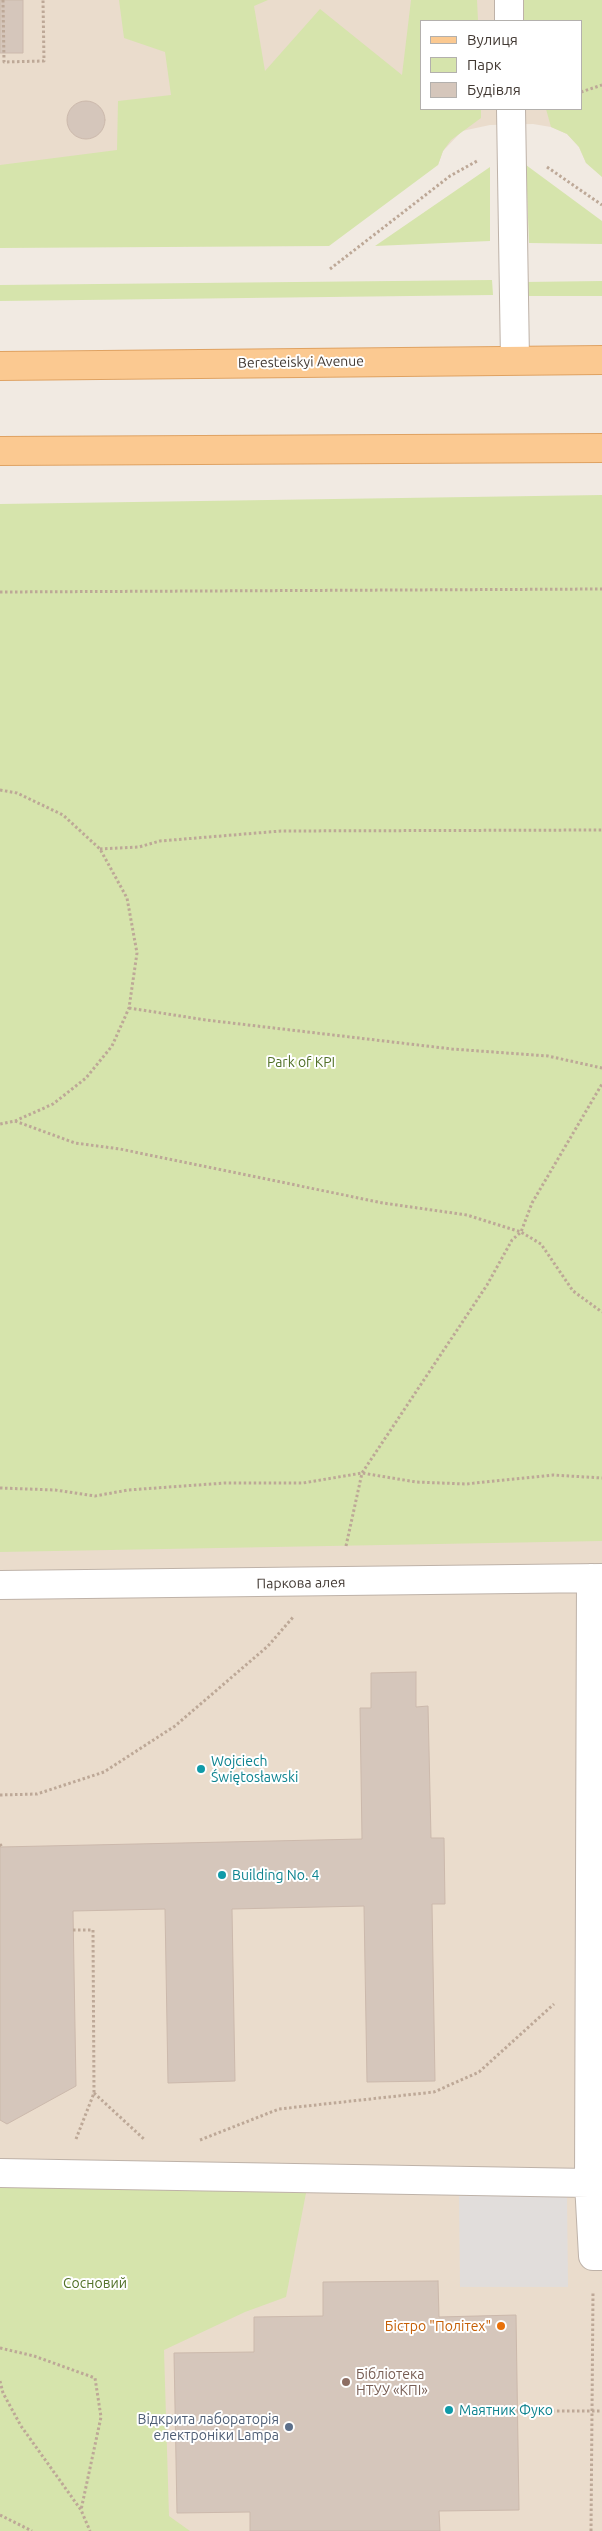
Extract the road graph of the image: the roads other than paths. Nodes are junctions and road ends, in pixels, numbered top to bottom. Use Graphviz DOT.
graph roads {
  1 [pos="509,0"];
  2 [pos="509,20"];
  3 [pos="511,110"];
  4 [pos="515,360"];
  5 [pos="602,360"];
  6 [pos="0,366"];
  7 [pos="602,448"];
  8 [pos="0,451"];
  9 [pos="596,1578"];
  10 [pos="0,1585"];
  11 [pos="0,2173"];
  12 [pos="589,2183"];
  13 [pos="597,2256"];
  1 -- 2 [label="street"];
  3 -- 4 [label="street"];
  4 -- 5 [label="main road, Beresteiskyi Avenue"];
  4 -- 6 [label="main road, Beresteiskyi Avenue"];
  7 -- 8 [label="main road"];
  9 -- 10 [label="street, Паркова алея"];
  9 -- 12 [label="street"];
  11 -- 12 [label="street"];
  12 -- 13 [label="street"];
}
